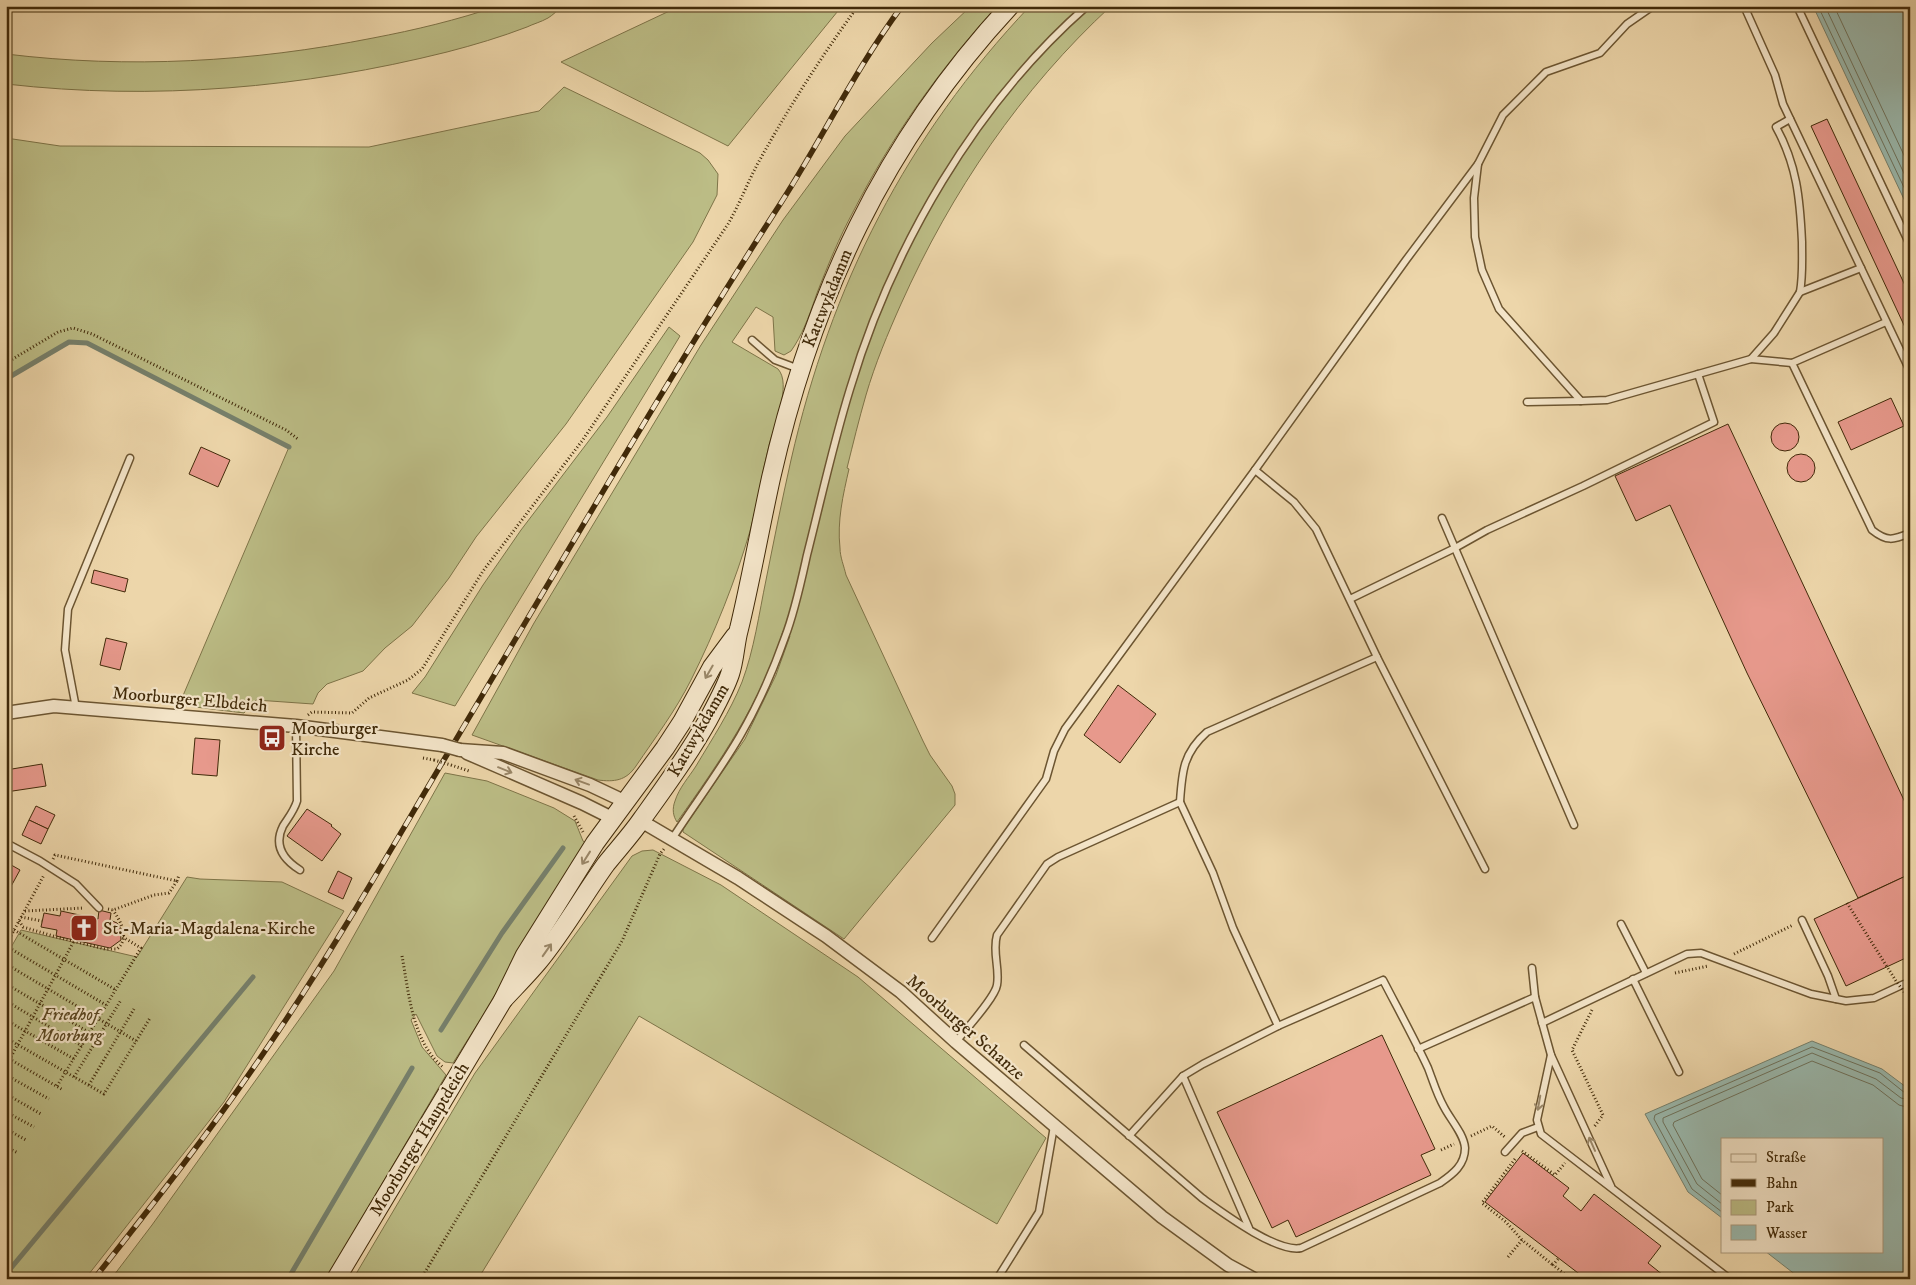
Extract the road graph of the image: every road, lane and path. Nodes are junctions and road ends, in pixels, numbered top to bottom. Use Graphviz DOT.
graph roads {
  1 [pos="858,6"];
  2 [pos="1010,6"];
  3 [pos="1087,6"];
  4 [pos="1654,6"];
  5 [pos="1744,6"];
  6 [pos="1797,6"];
  7 [pos="1790,119"];
  8 [pos="1478,164"];
  9 [pos="1910,245"];
  10 [pos="1861,268"];
  11 [pos="1800,292"];
  12 [pos="1886,322"];
  13 [pos="752,340"];
  14 [pos="1751,359"];
  15 [pos="6,363"];
  16 [pos="1792,364"];
  17 [pos="800,369"];
  18 [pos="1910,371"];
  19 [pos="1698,374"];
  20 [pos="1581,401"];
  21 [pos="1528,402"];
  22 [pos="298,439"];
  23 [pos="130,458"];
  24 [pos="1255,470"];
  25 [pos="1442,518"];
  26 [pos="1910,533"];
  27 [pos="1455,548"];
  28 [pos="1350,599"];
  29 [pos="738,633"];
  30 [pos="1378,657"];
  31 [pos="76,708"];
  32 [pos="6,712"];
  33 [pos="296,726"];
  34 [pos="460,750"];
  35 [pos="434,760"];
  36 [pos="478,774"];
  37 [pos="626,802"];
  38 [pos="1180,802"];
  39 [pos="569,812"];
  40 [pos="614,819"];
  41 [pos="641,821"];
  42 [pos="1574,825"];
  43 [pos="672,840"];
  44 [pos="6,843"];
  45 [pos="596,843"];
  46 [pos="49,867"];
  47 [pos="1485,869"];
  48 [pos="300,870"];
  49 [pos="179,875"];
  50 [pos="176,881"];
  51 [pos="1847,904"];
  52 [pos="99,908"];
  53 [pos="113,910"];
  54 [pos="25,911"];
  55 [pos="106,912"];
  56 [pos="20,919"];
  57 [pos="1802,920"];
  58 [pos="42,921"];
  59 [pos="1621,924"];
  60 [pos="14,930"];
  61 [pos="123,937"];
  62 [pos="932,938"];
  63 [pos="74,941"];
  64 [pos="6,945"];
  65 [pos="402,956"];
  66 [pos="64,960"];
  67 [pos="1720,960"];
  68 [pos="6,964"];
  69 [pos="1532,968"];
  70 [pos="1646,973"];
  71 [pos="56,975"];
  72 [pos="1667,976"];
  73 [pos="1633,979"];
  74 [pos="6,984"];
  75 [pos="1908,984"];
  76 [pos="48,989"];
  77 [pos="116,990"];
  78 [pos="1535,997"];
  79 [pos="1836,998"];
  80 [pos="121,1000"];
  81 [pos="503,1000"];
  82 [pos="1910,1000"];
  83 [pos="6,1001"];
  84 [pos="40,1004"];
  85 [pos="106,1005"];
  86 [pos="1600,1007"];
  87 [pos="134,1009"];
  88 [pos="33,1017"];
  89 [pos="150,1018"];
  90 [pos="98,1019"];
  91 [pos="6,1020"];
  92 [pos="1542,1023"];
  93 [pos="106,1024"];
  94 [pos="1278,1026"];
  95 [pos="26,1031"];
  96 [pos="120,1032"];
  97 [pos="90,1033"];
  98 [pos="6,1038"];
  99 [pos="136,1042"];
  100 [pos="956,1042"];
  101 [pos="18,1045"];
  102 [pos="1024,1045"];
  103 [pos="82,1046"];
  104 [pos="1418,1049"];
  105 [pos="1551,1056"];
  106 [pos="8,1058"];
  107 [pos="74,1059"];
  108 [pos="6,1066"];
  109 [pos="66,1072"];
  110 [pos="1679,1072"];
  111 [pos="6,1075"];
  112 [pos="457,1076"];
  113 [pos="1183,1076"];
  114 [pos="74,1077"];
  115 [pos="57,1086"];
  116 [pos="89,1086"];
  117 [pos="63,1090"];
  118 [pos="6,1094"];
  119 [pos="49,1099"];
  120 [pos="6,1112"];
  121 [pos="41,1114"];
  122 [pos="1054,1126"];
  123 [pos="34,1127"];
  124 [pos="1538,1127"];
  125 [pos="6,1129"];
  126 [pos="1588,1135"];
  127 [pos="1129,1136"];
  128 [pos="26,1140"];
  129 [pos="1463,1140"];
  130 [pos="1513,1142"];
  131 [pos="6,1146"];
  132 [pos="1441,1150"];
  133 [pos="1522,1150"];
  134 [pos="1505,1152"];
  135 [pos="18,1153"];
  136 [pos="1569,1157"];
  137 [pos="1612,1188"];
  138 [pos="1249,1228"];
  139 [pos="1522,1240"];
  140 [pos="1508,1257"];
  141 [pos="1558,1258"];
  142 [pos="1553,1265"];
  143 [pos="336,1279"];
  144 [pos="421,1279"];
  145 [pos="997,1279"];
  146 [pos="1254,1279"];
  147 [pos="1571,1279"];
  148 [pos="1730,1279"];
  1 -- 33 [label="path"];
  2 -- 17 [label="main road, Kattwykdamm"];
  3 -- 43 [label="lane"];
  4 -- 8 [label="lane"];
  5 -- 7 [label="lane"];
  6 -- 9 [label="lane"];
  7 -- 10 [label="lane"];
  7 -- 11 [label="lane"];
  8 -- 20 [label="lane"];
  8 -- 24 [label="lane"];
  10 -- 11 [label="lane"];
  10 -- 12 [label="lane"];
  11 -- 14 [label="lane"];
  12 -- 16 [label="lane"];
  12 -- 18 [label="lane"];
  13 -- 17 [label="lane"];
  14 -- 16 [label="lane"];
  14 -- 19 [label="lane"];
  15 -- 22 [label="path"];
  16 -- 26 [label="lane"];
  17 -- 29 [label="main road, Kattwykdamm"];
  19 -- 20 [label="lane"];
  19 -- 27 [label="lane"];
  20 -- 21 [label="lane"];
  23 -- 31 [label="lane"];
  24 -- 28 [label="lane"];
  24 -- 62 [label="lane"];
  25 -- 27 [label="lane"];
  27 -- 28 [label="lane"];
  27 -- 42 [label="lane"];
  28 -- 30 [label="lane"];
  29 -- 37 [label="main road, Kattwykdamm, one-way"];
  29 -- 41 [label="main road, Kattwykdamm"];
  30 -- 38 [label="lane"];
  30 -- 47 [label="lane"];
  31 -- 32 [label="street, Moorburger Elbdeich"];
  31 -- 33 [label="street, Moorburger Elbdeich"];
  33 -- 34 [label="street, Moorburger Elbdeich, bridge"];
  33 -- 48 [label="lane"];
  37 -- 34 [label="street, Moorburger Elbdeich, one-way"];
  34 -- 40 [label="street, Moorburger Elbdeich, one-way"];
  35 -- 36 [label="path, bridge"];
  37 -- 40 [label="main road, Kattwykdamm"];
  37 -- 41 [label="main road"];
  38 -- 94 [label="lane"];
  38 -- 100 [label="lane"];
  39 -- 45 [label="path"];
  40 -- 41 [label="main road"];
  40 -- 45 [label="main road, Moorburger Hauptdeich"];
  41 -- 43 [label="street, Moorburger Schanze"];
  81 -- 41 [label="main road, Moorburger Hauptdeich, one-way"];
  43 -- 100 [label="street, Moorburger Schanze"];
  43 -- 144 [label="path"];
  44 -- 46 [label="lane"];
  45 -- 81 [label="main road, Moorburger Hauptdeich, one-way"];
  46 -- 50 [label="path"];
  46 -- 52 [label="lane"];
  46 -- 54 [label="path"];
  49 -- 50 [label="path"];
  50 -- 53 [label="path"];
  51 -- 82 [label="path, bridge"];
  52 -- 54 [label="path"];
  53 -- 55 [label="path"];
  53 -- 61 [label="path"];
  54 -- 56 [label="path"];
  56 -- 58 [label="path"];
  56 -- 60 [label="path"];
  56 -- 63 [label="path"];
  57 -- 67 [label="path"];
  57 -- 79 [label="lane"];
  59 -- 70 [label="lane"];
  60 -- 64 [label="path"];
  60 -- 66 [label="path"];
  61 -- 63 [label="path"];
  61 -- 77 [label="path"];
  63 -- 66 [label="path"];
  64 -- 71 [label="path"];
  65 -- 112 [label="path"];
  66 -- 71 [label="path"];
  66 -- 77 [label="path"];
  67 -- 70 [label="lane"];
  67 -- 72 [label="path"];
  67 -- 79 [label="lane"];
  68 -- 76 [label="path"];
  69 -- 78 [label="lane"];
  70 -- 73 [label="lane"];
  71 -- 76 [label="path"];
  71 -- 85 [label="path"];
  73 -- 92 [label="lane"];
  73 -- 110 [label="lane"];
  74 -- 84 [label="path"];
  75 -- 79 [label="lane"];
  76 -- 84 [label="path"];
  76 -- 90 [label="path"];
  77 -- 85 [label="path"];
  78 -- 92 [label="lane"];
  78 -- 104 [label="lane"];
  80 -- 93 [label="path"];
  81 -- 112 [label="main road, Moorburger Hauptdeich"];
  83 -- 88 [label="path"];
  84 -- 88 [label="path"];
  84 -- 97 [label="path"];
  85 -- 90 [label="path"];
  86 -- 126 [label="path"];
  87 -- 96 [label="path"];
  88 -- 95 [label="path"];
  88 -- 103 [label="path"];
  89 -- 99 [label="path"];
  90 -- 93 [label="path"];
  90 -- 97 [label="path"];
  91 -- 95 [label="path"];
  92 -- 105 [label="lane"];
  93 -- 96 [label="path"];
  93 -- 114 [label="path"];
  94 -- 104 [label="lane"];
  94 -- 113 [label="lane"];
  95 -- 101 [label="path"];
  95 -- 107 [label="path"];
  96 -- 99 [label="path"];
  96 -- 116 [label="path"];
  97 -- 103 [label="path"];
  98 -- 101 [label="path"];
  99 -- 116 [label="path"];
  100 -- 122 [label="street, Moorburger Schanze"];
  101 -- 106 [label="path"];
  101 -- 109 [label="path"];
  102 -- 127 [label="lane"];
  103 -- 107 [label="path"];
  104 -- 129 [label="lane"];
  105 -- 124 [label="lane, one-way"];
  105 -- 126 [label="lane"];
  106 -- 108 [label="path"];
  106 -- 115 [label="path"];
  107 -- 109 [label="path"];
  109 -- 114 [label="path"];
  109 -- 115 [label="path"];
  111 -- 119 [label="path"];
  112 -- 143 [label="main road, Moorburger Hauptdeich"];
  113 -- 127 [label="lane"];
  113 -- 138 [label="lane"];
  114 -- 116 [label="path"];
  115 -- 117 [label="path"];
  118 -- 121 [label="path"];
  120 -- 123 [label="path"];
  122 -- 145 [label="lane"];
  122 -- 146 [label="street, Moorburger Schanze"];
  124 -- 130 [label="lane"];
  124 -- 136 [label="lane"];
  125 -- 128 [label="path"];
  137 -- 126 [label="lane, one-way"];
  127 -- 138 [label="lane"];
  129 -- 130 [label="path"];
  129 -- 132 [label="path"];
  129 -- 138 [label="lane"];
  130 -- 133 [label="path"];
  130 -- 134 [label="lane"];
  131 -- 135 [label="path"];
  133 -- 136 [label="path"];
  133 -- 139 [label="path"];
  136 -- 137 [label="lane"];
  137 -- 148 [label="lane"];
  139 -- 140 [label="path"];
  139 -- 142 [label="path"];
  141 -- 142 [label="path"];
  142 -- 147 [label="path"];
}
